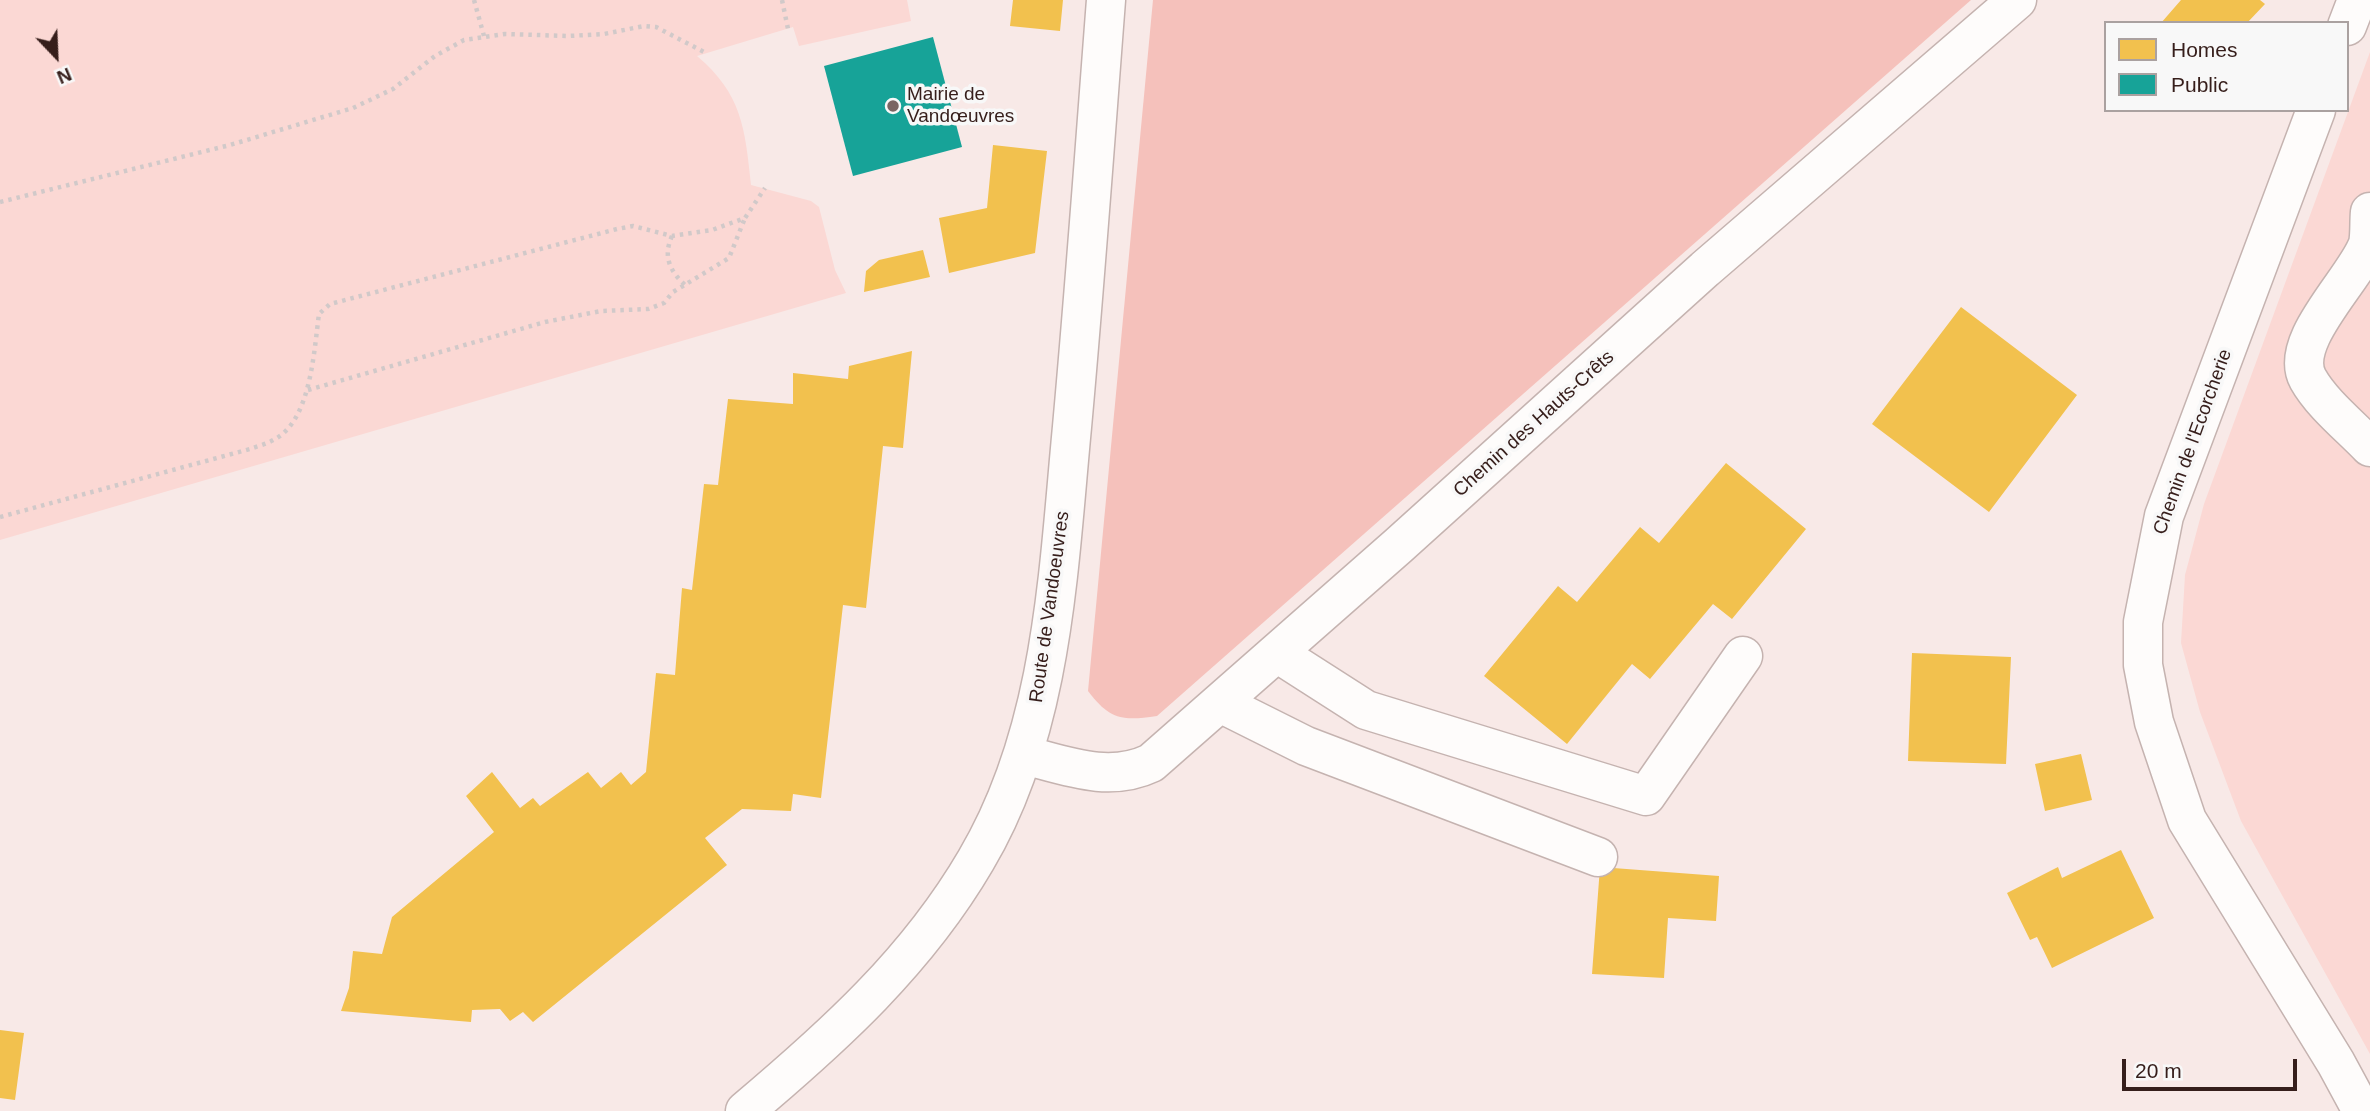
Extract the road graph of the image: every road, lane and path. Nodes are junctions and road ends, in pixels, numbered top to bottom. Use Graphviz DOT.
graph roads {
  1 [pos="474,0"];
  2 [pos="782,0"];
  3 [pos="1106,0"];
  4 [pos="2017,0"];
  5 [pos="2357,0"];
  6 [pos="2349,21"];
  7 [pos="788,29"];
  8 [pos="484,36"];
  9 [pos="706,53"];
  10 [pos="2315,112"];
  11 [pos="765,188"];
  12 [pos="0,202"];
  13 [pos="2370,212"];
  14 [pos="746,218"];
  15 [pos="672,236"];
  16 [pos="685,285"];
  17 [pos="308,390"];
  18 [pos="2370,447"];
  19 [pos="0,517"];
  20 [pos="1277,653"];
  21 [pos="1743,656"];
  22 [pos="1220,703"];
  23 [pos="1024,755"];
  24 [pos="1598,857"];
  25 [pos="745,1111"];
  26 [pos="2362,1111"];
  1 -- 8 [label="path"];
  2 -- 7 [label="path"];
  3 -- 23 [label="street, Route de Vandoeuvres"];
  4 -- 20 [label="street, Chemin des Hauts-Crêts"];
  5 -- 6 [label="street"];
  8 -- 9 [label="path"];
  8 -- 12 [label="path"];
  10 -- 26 [label="street, Chemin de l'Ecorcherie"];
  11 -- 14 [label="path"];
  13 -- 18 [label="street"];
  14 -- 15 [label="path"];
  14 -- 16 [label="path"];
  15 -- 16 [label="path"];
  15 -- 17 [label="path"];
  16 -- 17 [label="path"];
  17 -- 19 [label="path"];
  20 -- 21 [label="street"];
  20 -- 22 [label="street, Chemin des Hauts-Crêts"];
  22 -- 23 [label="street, Chemin des Hauts-Crêts"];
  22 -- 24 [label="street"];
  23 -- 25 [label="street, Route de Vandoeuvres"];
}
